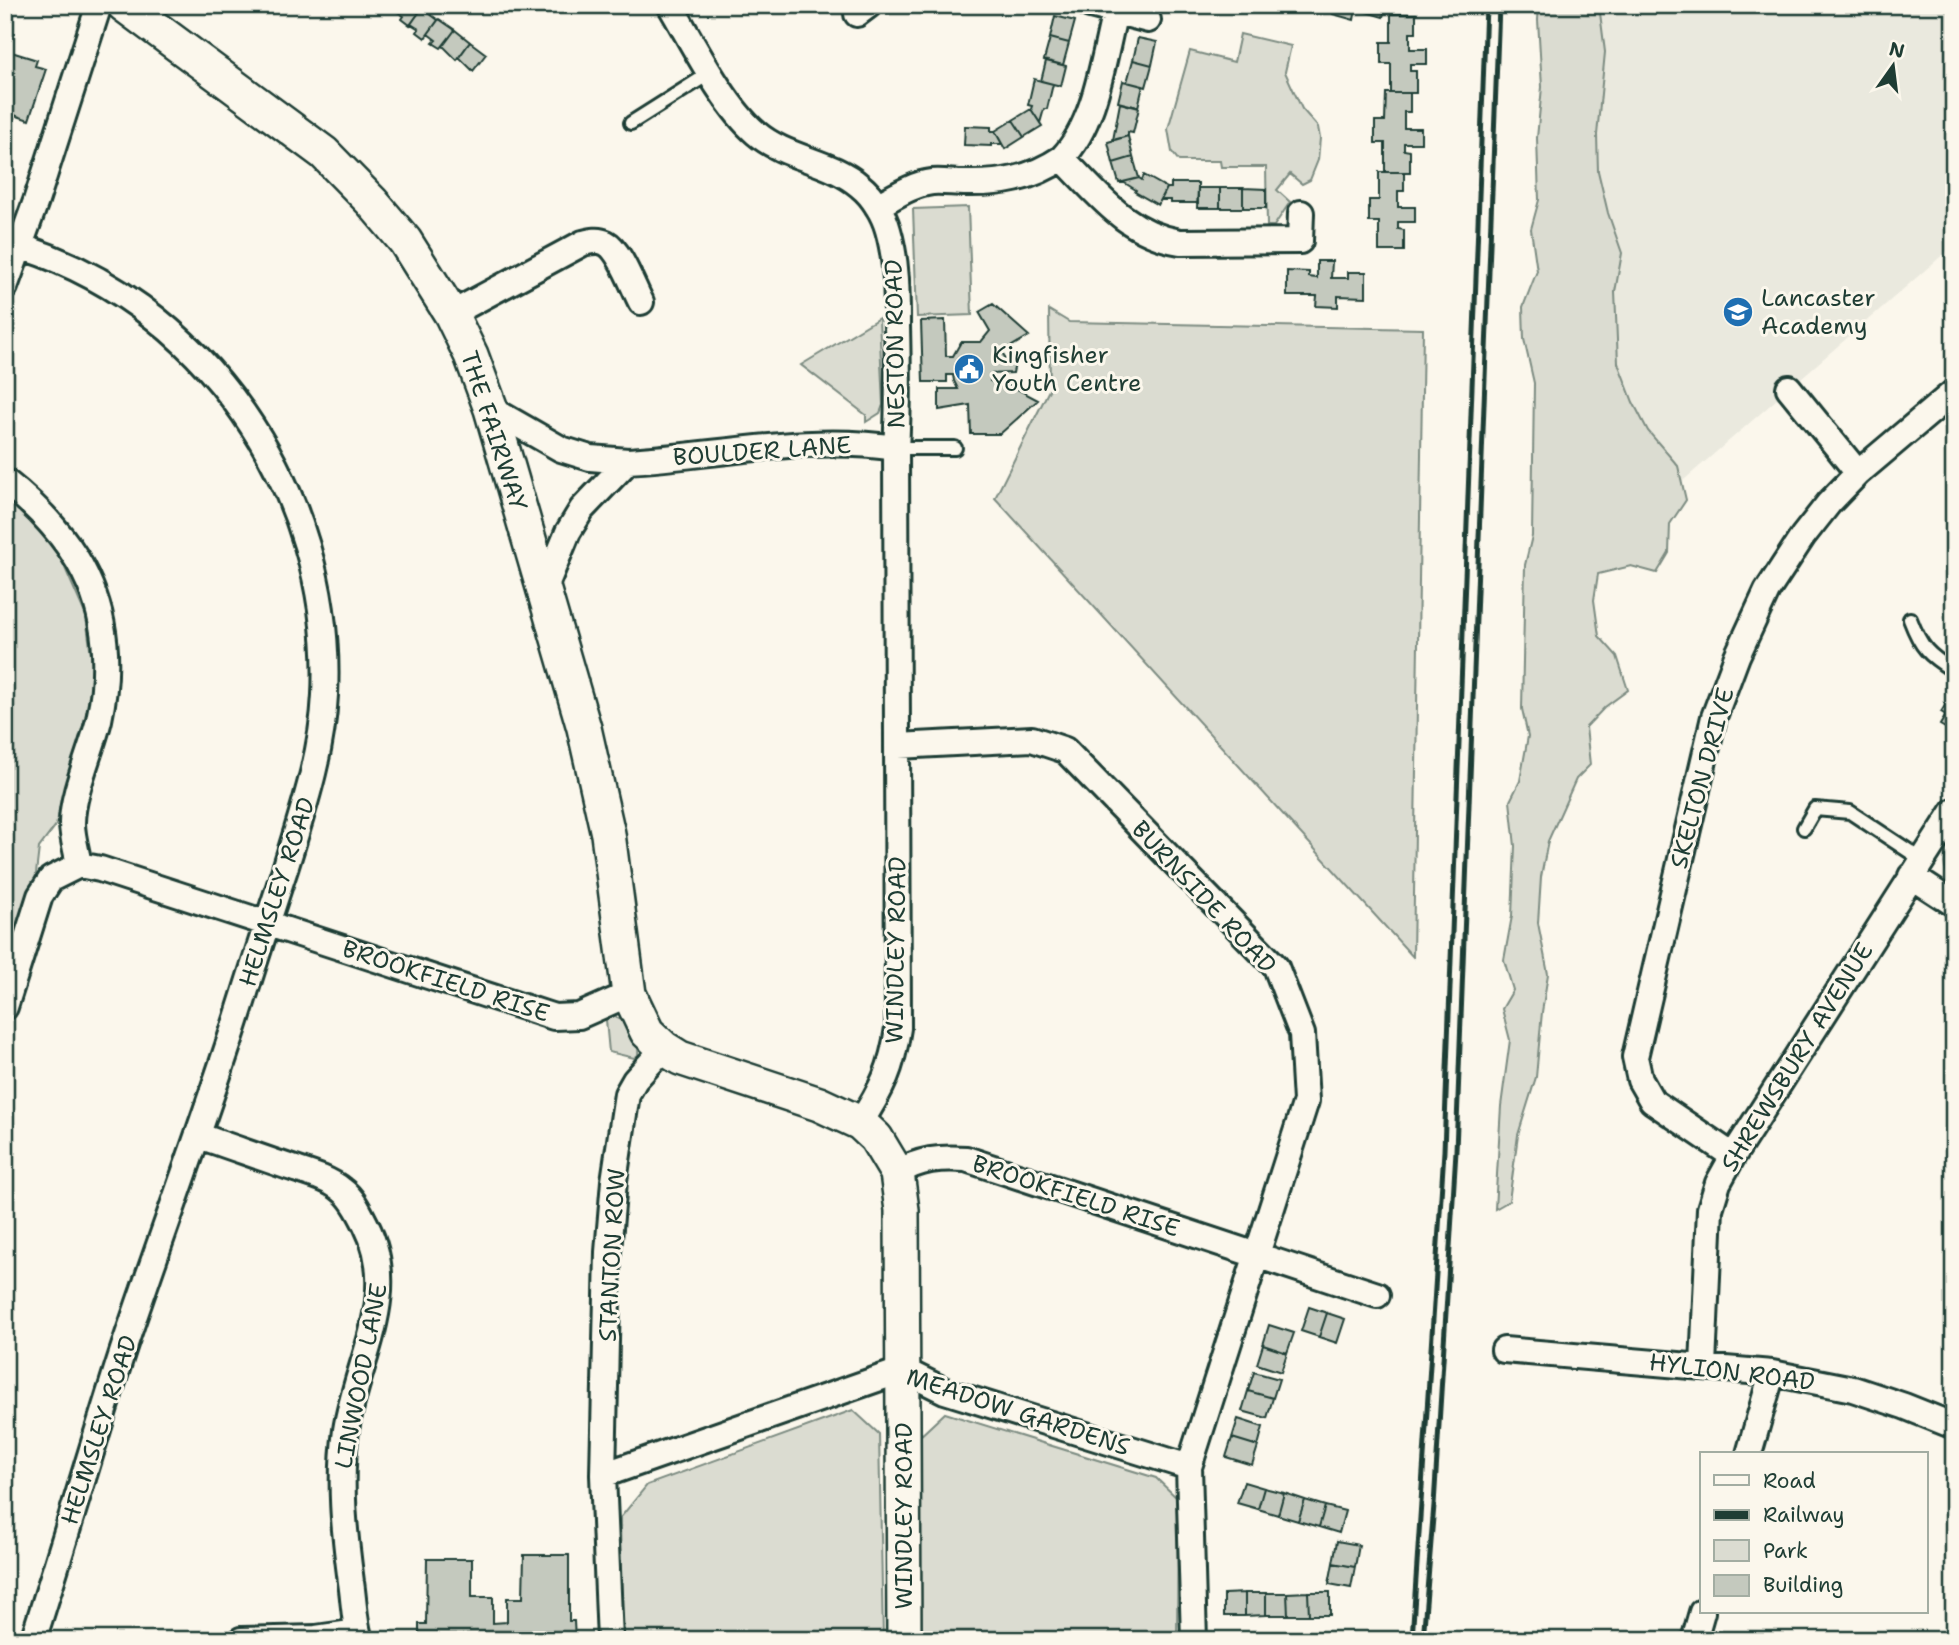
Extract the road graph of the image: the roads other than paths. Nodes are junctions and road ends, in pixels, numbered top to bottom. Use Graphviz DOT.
graph roads {
  1 [pos="99,5"];
  2 [pos="670,5"];
  3 [pos="1090,5"];
  4 [pos="138,9"];
  5 [pos="1115,12"];
  6 [pos="1148,20"];
  7 [pos="710,74"];
  8 [pos="631,123"];
  9 [pos="1062,158"];
  10 [pos="877,206"];
  11 [pos="1301,213"];
  12 [pos="13,244"];
  13 [pos="5,287"];
  14 [pos="641,302"];
  15 [pos="451,314"];
  16 [pos="1789,388"];
  17 [pos="1954,392"];
  18 [pos="491,409"];
  19 [pos="896,448"];
  20 [pos="955,448"];
  21 [pos="628,461"];
  22 [pos="1858,473"];
  23 [pos="5,481"];
  24 [pos="544,590"];
  25 [pos="1910,619"];
  26 [pos="1954,671"];
  27 [pos="898,746"];
  28 [pos="1954,811"];
  29 [pos="1804,828"];
  30 [pos="79,865"];
  31 [pos="1916,867"];
  32 [pos="1954,904"];
  33 [pos="268,922"];
  34 [pos="629,994"];
  35 [pos="5,1007"];
  36 [pos="664,1048"];
  37 [pos="860,1123"];
  38 [pos="199,1136"];
  39 [pos="1733,1156"];
  40 [pos="897,1173"];
  41 [pos="1256,1254"];
  42 [pos="1377,1295"];
  43 [pos="1504,1350"];
  44 [pos="1703,1366"];
  45 [pos="903,1370"];
  46 [pos="1772,1373"];
  47 [pos="1954,1426"];
  48 [pos="1750,1452"];
  49 [pos="1189,1467"];
  50 [pos="603,1475"];
  51 [pos="1701,1614"];
  52 [pos="359,1636"];
  53 [pos="39,1638"];
  54 [pos="241,1640"];
  55 [pos="610,1640"];
  56 [pos="904,1640"];
  57 [pos="1194,1640"];
  58 [pos="1694,1640"];
  1 -- 12 [label="street"];
  2 -- 7 [label="street, NESTON ROAD"];
  3 -- 5 [label="street"];
  4 -- 15 [label="street, THE FAIRWAY"];
  5 -- 6 [label="street"];
  5 -- 9 [label="street"];
  7 -- 8 [label="lane"];
  7 -- 10 [label="street, NESTON ROAD"];
  9 -- 10 [label="street"];
  9 -- 11 [label="street"];
  10 -- 19 [label="street, NESTON ROAD"];
  12 -- 13 [label="street"];
  12 -- 33 [label="street, HELMSLEY ROAD"];
  14 -- 15 [label="street"];
  15 -- 18 [label="street, THE FAIRWAY"];
  16 -- 22 [label="street"];
  17 -- 22 [label="street, SKELTON DRIVE"];
  18 -- 21 [label="street, BOULDER LANE"];
  18 -- 24 [label="street, THE FAIRWAY"];
  19 -- 20 [label="lane"];
  19 -- 21 [label="street, BOULDER LANE"];
  19 -- 27 [label="street, WINDLEY ROAD"];
  21 -- 24 [label="street"];
  22 -- 39 [label="street, SKELTON DRIVE"];
  23 -- 30 [label="street"];
  24 -- 34 [label="street, THE FAIRWAY"];
  25 -- 26 [label="lane"];
  27 -- 37 [label="street, WINDLEY ROAD"];
  27 -- 41 [label="street, BURNSIDE ROAD"];
  28 -- 31 [label="street, SHREWSBURY AVENUE"];
  29 -- 31 [label="lane"];
  30 -- 33 [label="street, BROOKFIELD RISE"];
  30 -- 35 [label="street"];
  31 -- 32 [label="street"];
  31 -- 39 [label="street, SHREWSBURY AVENUE"];
  33 -- 34 [label="street, BROOKFIELD RISE"];
  33 -- 38 [label="street, HELMSLEY ROAD"];
  34 -- 36 [label="street"];
  36 -- 37 [label="street"];
  36 -- 50 [label="street, STANTON ROW"];
  37 -- 40 [label="street, WINDLEY ROAD"];
  38 -- 52 [label="street, LINWOOD LANE"];
  38 -- 53 [label="street, HELMSLEY ROAD"];
  39 -- 44 [label="street, SHREWSBURY AVENUE"];
  40 -- 41 [label="street, BROOKFIELD RISE"];
  40 -- 45 [label="street, WINDLEY ROAD"];
  41 -- 42 [label="street, BROOKFIELD RISE"];
  41 -- 49 [label="street, BURNSIDE ROAD"];
  43 -- 44 [label="street, HYLION ROAD"];
  44 -- 46 [label="street, HYLION ROAD"];
  45 -- 49 [label="street, MEADOW GARDENS"];
  45 -- 50 [label="street, MEADOW GARDENS"];
  45 -- 56 [label="street, WINDLEY ROAD"];
  46 -- 47 [label="street, HYLION ROAD"];
  46 -- 48 [label="street"];
  49 -- 57 [label="street"];
  50 -- 55 [label="street"];
  51 -- 58 [label="street"];
  52 -- 54 [label="street"];
}
